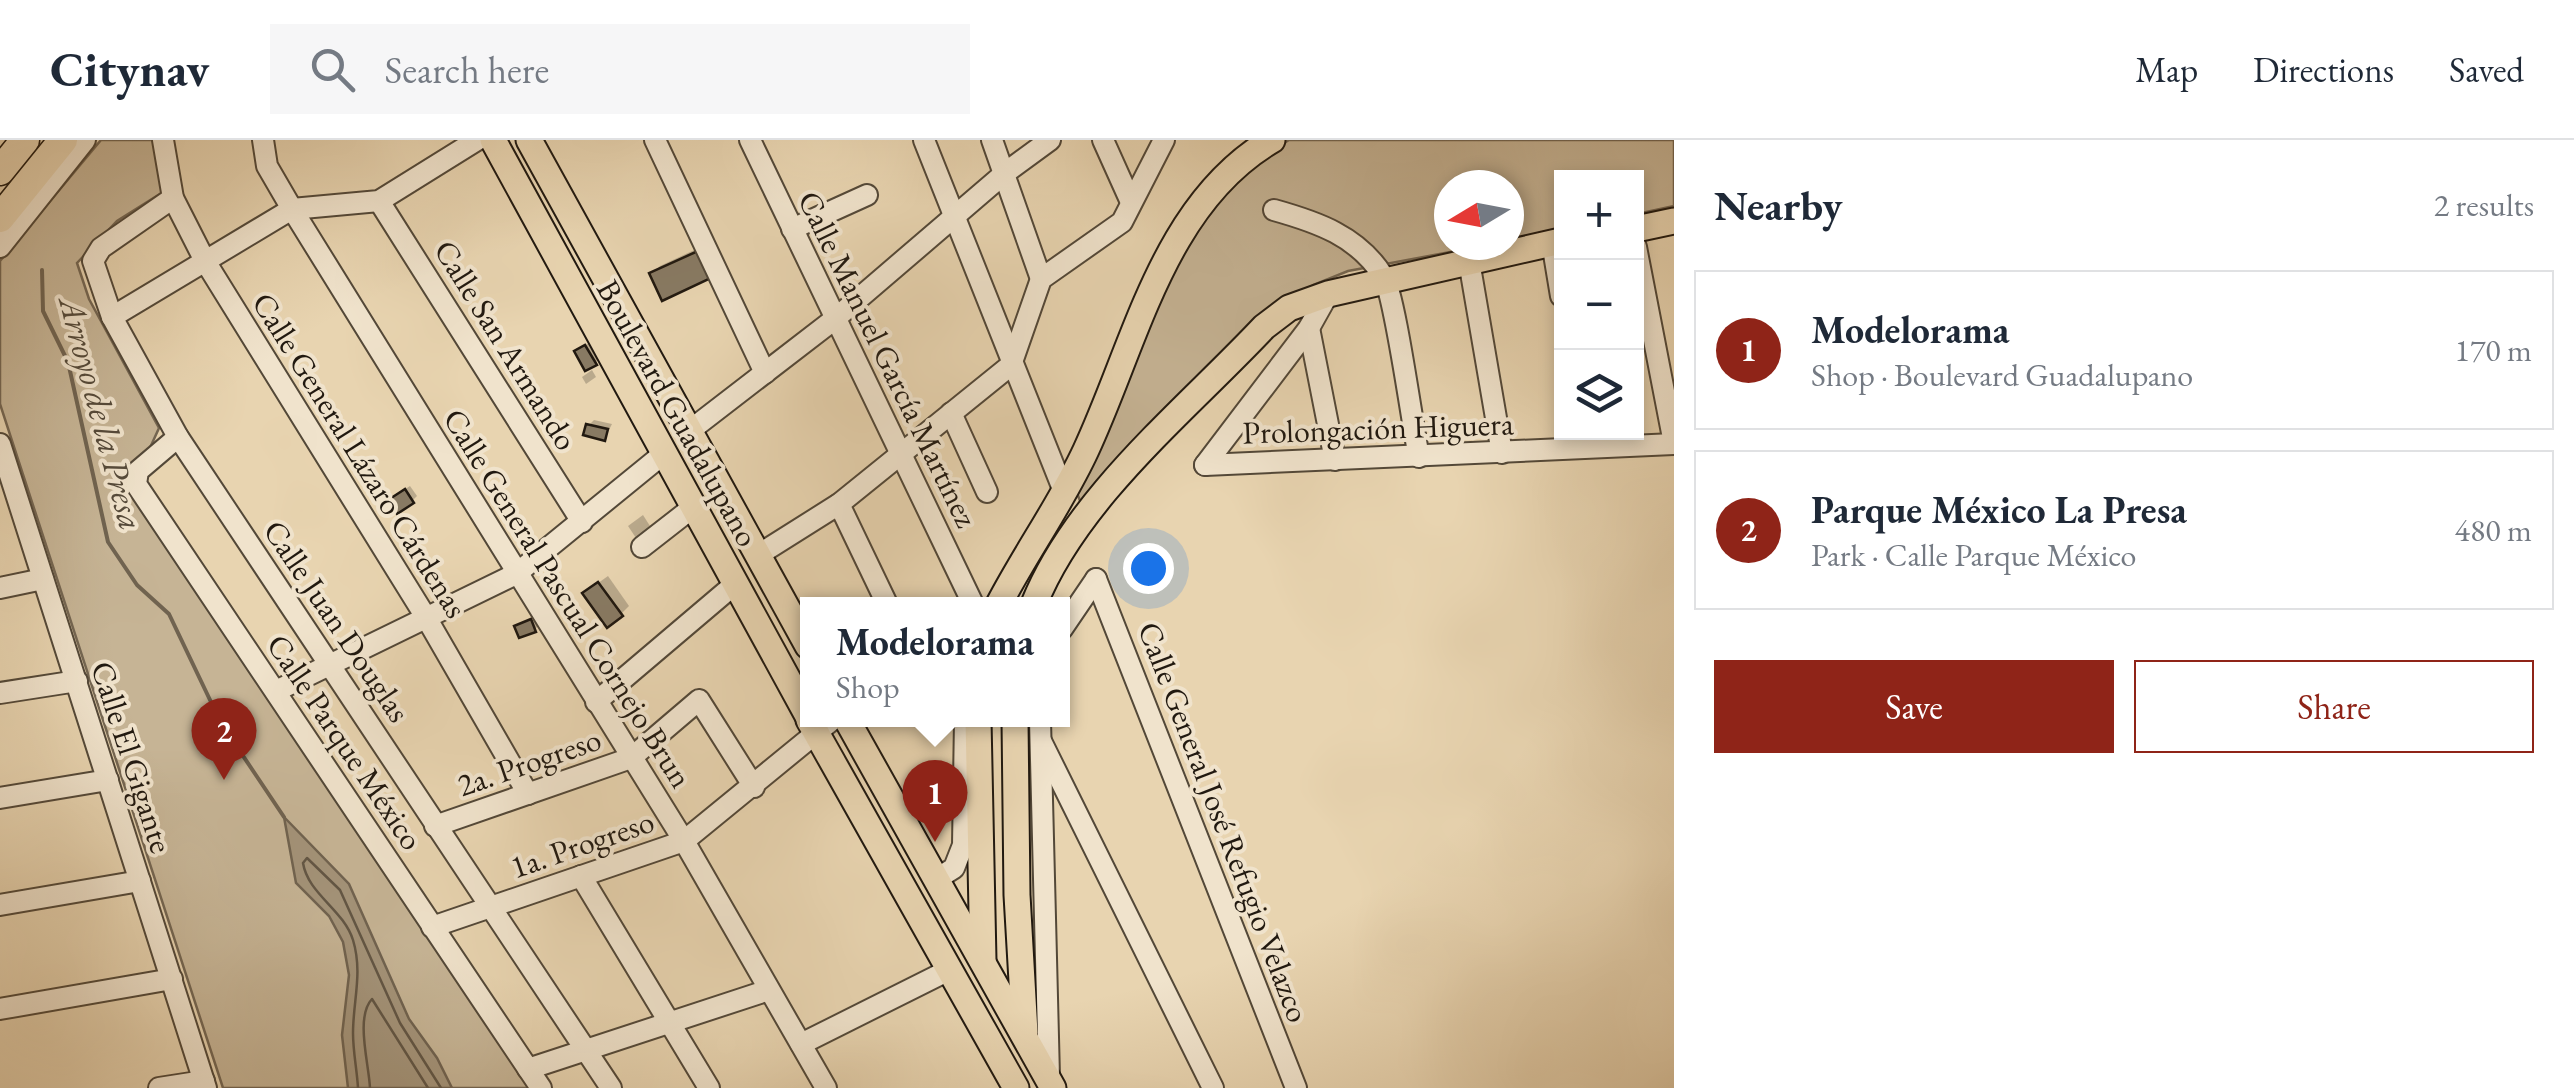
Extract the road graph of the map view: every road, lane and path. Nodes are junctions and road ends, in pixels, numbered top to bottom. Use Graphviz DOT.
graph roads {
  1 [pos="25,140"];
  2 [pos="63,140"];
  3 [pos="85,140"];
  4 [pos="163,140"];
  5 [pos="264,140"];
  6 [pos="477,140"];
  7 [pos="494,140"];
  8 [pos="529,140"];
  9 [pos="655,140"];
  10 [pos="924,140"];
  11 [pos="992,140"];
  12 [pos="1050,140"];
  13 [pos="1103,140"];
  14 [pos="1164,140"];
  15 [pos="1272,140"];
  16 [pos="753,141"];
  17 [pos="0,170"];
  18 [pos="1005,172"];
  19 [pos="866,195"];
  20 [pos="173,198"];
  21 [pos="380,200"];
  22 [pos="1130,200"];
  23 [pos="292,210"];
  24 [pos="1274,210"];
  25 [pos="0,218"];
  26 [pos="957,218"];
  27 [pos="1674,222"];
  28 [pos="1644,228"];
  29 [pos="792,229"];
  30 [pos="1554,242"];
  31 [pos="0,248"];
  32 [pos="1639,260"];
  33 [pos="205,261"];
  34 [pos="1469,262"];
  35 [pos="1041,279"];
  36 [pos="1386,279"];
  37 [pos="1328,294"];
  38 [pos="112,318"];
  39 [pos="836,318"];
  40 [pos="1308,328"];
  41 [pos="1012,366"];
  42 [pos="765,373"];
  43 [pos="952,413"];
  44 [pos="688,432"];
  45 [pos="178,437"];
  46 [pos="1586,440"];
  47 [pos="0,444"];
  48 [pos="1674,444"];
  49 [pos="1502,453"];
  50 [pos="900,454"];
  51 [pos="662,455"];
  52 [pos="1419,457"];
  53 [pos="1335,460"];
  54 [pos="6,481"];
  55 [pos="987,492"];
  56 [pos="1064,494"];
  57 [pos="839,504"];
  58 [pos="692,508"];
  59 [pos="582,522"];
  60 [pos="642,547"];
  61 [pos="758,555"];
  62 [pos="516,574"];
  63 [pos="43,579"];
  64 [pos="735,584"];
  65 [pos="0,588"];
  66 [pos="884,597"];
  67 [pos="970,597"];
  68 [pos="1003,597"];
  69 [pos="1037,597"];
  70 [pos="1070,617"];
  71 [pos="427,619"];
  72 [pos="800,631"];
  73 [pos="333,664"];
  74 [pos="77,681"];
  75 [pos="276,691"];
  76 [pos="0,693"];
  77 [pos="800,695"];
  78 [pos="596,702"];
  79 [pos="811,727"];
  80 [pos="818,727"];
  81 [pos="851,727"];
  82 [pos="965,727"];
  83 [pos="978,727"];
  84 [pos="1015,727"];
  85 [pos="1040,727"];
  86 [pos="1041,741"];
  87 [pos="631,758"];
  88 [pos="108,780"];
  89 [pos="754,787"];
  90 [pos="528,794"];
  91 [pos="0,798"];
  92 [pos="979,812"];
  93 [pos="434,826"];
  94 [pos="867,827"];
  95 [pos="684,841"];
  96 [pos="963,845"];
  97 [pos="581,876"];
  98 [pos="934,880"];
  99 [pos="140,881"];
  100 [pos="0,905"];
  101 [pos="490,907"];
  102 [pos="432,927"];
  103 [pos="951,969"];
  104 [pos="997,978"];
  105 [pos="172,979"];
  106 [pos="769,990"];
  107 [pos="0,1010"];
  108 [pos="668,1022"];
  109 [pos="985,1034"];
  110 [pos="802,1044"];
  111 [pos="586,1048"];
  112 [pos="528,1069"];
  113 [pos="1008,1082"];
  114 [pos="205,1084"];
  115 [pos="1051,1084"];
  116 [pos="159,1088"];
  117 [pos="540,1088"];
  118 [pos="612,1088"];
  119 [pos="710,1088"];
  120 [pos="826,1088"];
  121 [pos="1212,1088"];
  122 [pos="1296,1088"];
  1 -- 17 [label="highway"];
  2 -- 25 [label="highway"];
  3 -- 31 [label="street"];
  4 -- 20 [label="street, Calle General Lázaro Cárdenas"];
  5 -- 23 [label="street, Calle General Pascual Cornejo Brun"];
  6 -- 21 [label="street"];
  7 -- 51 [label="main road, Boulevard Guadalupano"];
  8 -- 44 [label="main road, Boulevard Guadalupano"];
  9 -- 42 [label="street"];
  10 -- 26 [label="street"];
  11 -- 18 [label="street"];
  12 -- 18 [label="street"];
  13 -- 22 [label="street"];
  14 -- 22 [label="street"];
  15 -- 56 [label="main road"];
  16 -- 29 [label="street, Calle Manuel García Martínez"];
  18 -- 26 [label="street"];
  18 -- 35 [label="street"];
  19 -- 29 [label="street"];
  20 -- 33 [label="street, Calle General Lázaro Cárdenas"];
  20 -- 38 [label="street, Calle Juan Douglas"];
  21 -- 23 [label="street"];
  21 -- 59 [label="street, Calle San Armando"];
  22 -- 35 [label="street"];
  23 -- 33 [label="street"];
  23 -- 62 [label="street, Calle General Pascual Cornejo Brun"];
  24 -- 36 [label="street"];
  26 -- 39 [label="street"];
  26 -- 41 [label="street"];
  27 -- 28 [label="main road"];
  29 -- 39 [label="street, Calle Manuel García Martínez"];
  30 -- 34 [label="main road"];
  32 -- 48 [label="street"];
  33 -- 38 [label="street"];
  33 -- 71 [label="street, Calle General Lázaro Cárdenas"];
  34 -- 36 [label="main road"];
  34 -- 49 [label="street"];
  35 -- 41 [label="street"];
  36 -- 37 [label="main road"];
  36 -- 52 [label="street"];
  37 -- 40 [label="street"];
  37 -- 69 [label="main road"];
  38 -- 45 [label="street, Calle Juan Douglas"];
  39 -- 42 [label="street"];
  39 -- 50 [label="street, Calle Manuel García Martínez"];
  40 -- 53 [label="street"];
  40 -- 53 [label="street, Prolongación Higuera"];
  41 -- 43 [label="street"];
  41 -- 56 [label="street"];
  42 -- 44 [label="street"];
  43 -- 50 [label="street"];
  43 -- 55 [label="street"];
  44 -- 61 [label="main road, Boulevard Guadalupano"];
  45 -- 73 [label="street, Calle Juan Douglas"];
  45 -- 75 [label="street, Calle Parque México"];
  46 -- 48 [label="street, Prolongación Higuera"];
  46 -- 49 [label="street, Prolongación Higuera"];
  47 -- 54 [label="street, Calle El Gigante"];
  49 -- 52 [label="street, Prolongación Higuera"];
  50 -- 57 [label="street"];
  50 -- 67 [label="street, Calle Manuel García Martínez"];
  51 -- 58 [label="main road, Boulevard Guadalupano"];
  51 -- 59 [label="street"];
  52 -- 53 [label="street, Prolongación Higuera"];
  54 -- 63 [label="street, Calle El Gigante"];
  56 -- 68 [label="main road"];
  57 -- 61 [label="street"];
  57 -- 66 [label="street"];
  58 -- 60 [label="street"];
  58 -- 64 [label="main road, Boulevard Guadalupano"];
  59 -- 62 [label="street"];
  61 -- 72 [label="main road, Boulevard Guadalupano"];
  62 -- 71 [label="street"];
  62 -- 78 [label="street, Calle General Pascual Cornejo Brun"];
  63 -- 65 [label="street"];
  63 -- 74 [label="street, Calle El Gigante"];
  64 -- 77 [label="main road, Boulevard Guadalupano"];
  64 -- 78 [label="street"];
  70 -- 122 [label="street, Calle General José Refugio Velazco"];
  71 -- 73 [label="street"];
  71 -- 90 [label="street, Calle General Lázaro Cárdenas"];
  73 -- 75 [label="street"];
  73 -- 93 [label="street, Calle Juan Douglas"];
  74 -- 76 [label="street"];
  74 -- 88 [label="street, Calle El Gigante"];
  75 -- 102 [label="street, Calle Parque México"];
  78 -- 87 [label="street, Calle General Pascual Cornejo Brun"];
  79 -- 89 [label="street, 1a. Progreso"];
  80 -- 94 [label="main road, Boulevard Guadalupano"];
  81 -- 98 [label="main road"];
  82 -- 96 [label="street"];
  83 -- 92 [label="main road"];
  84 -- 104 [label="main road"];
  85 -- 86 [label="street"];
  86 -- 115 [label="street"];
  86 -- 121 [label="street"];
  87 -- 89 [label="street, 2a. Progreso"];
  87 -- 90 [label="street, 2a. Progreso"];
  87 -- 95 [label="street, Calle General Pascual Cornejo Brun"];
  88 -- 91 [label="street"];
  88 -- 99 [label="street, Calle El Gigante"];
  89 -- 95 [label="street, 1a. Progreso"];
  90 -- 93 [label="street, 2a. Progreso"];
  92 -- 96 [label="main road"];
  92 -- 104 [label="main road"];
  93 -- 101 [label="street, Calle Juan Douglas"];
  94 -- 103 [label="main road, Boulevard Guadalupano"];
  94 -- 104 [label="main road"];
  95 -- 97 [label="street, 1a. Progreso"];
  95 -- 106 [label="street, Calle General Pascual Cornejo Brun"];
  96 -- 98 [label="street"];
  97 -- 101 [label="street, 1a. Progreso"];
  97 -- 108 [label="street"];
  98 -- 104 [label="main road"];
  99 -- 100 [label="street"];
  99 -- 105 [label="street, Calle El Gigante"];
  101 -- 102 [label="street, 1a. Progreso"];
  101 -- 111 [label="street, Calle Juan Douglas"];
  102 -- 112 [label="street, Calle Parque México"];
  103 -- 109 [label="main road, Boulevard Guadalupano"];
  103 -- 110 [label="street"];
  104 -- 109 [label="main road"];
  104 -- 115 [label="main road"];
  105 -- 107 [label="street"];
  105 -- 114 [label="street, Calle El Gigante"];
  106 -- 108 [label="street"];
  106 -- 110 [label="street, Calle General Pascual Cornejo Brun"];
  108 -- 111 [label="street"];
  108 -- 119 [label="street"];
  109 -- 113 [label="main road, Boulevard Guadalupano"];
  110 -- 120 [label="street, Calle General Pascual Cornejo Brun"];
  111 -- 112 [label="street"];
  111 -- 118 [label="street, Calle Juan Douglas"];
  112 -- 117 [label="street, Calle Parque México"];
  114 -- 116 [label="street"];
}
